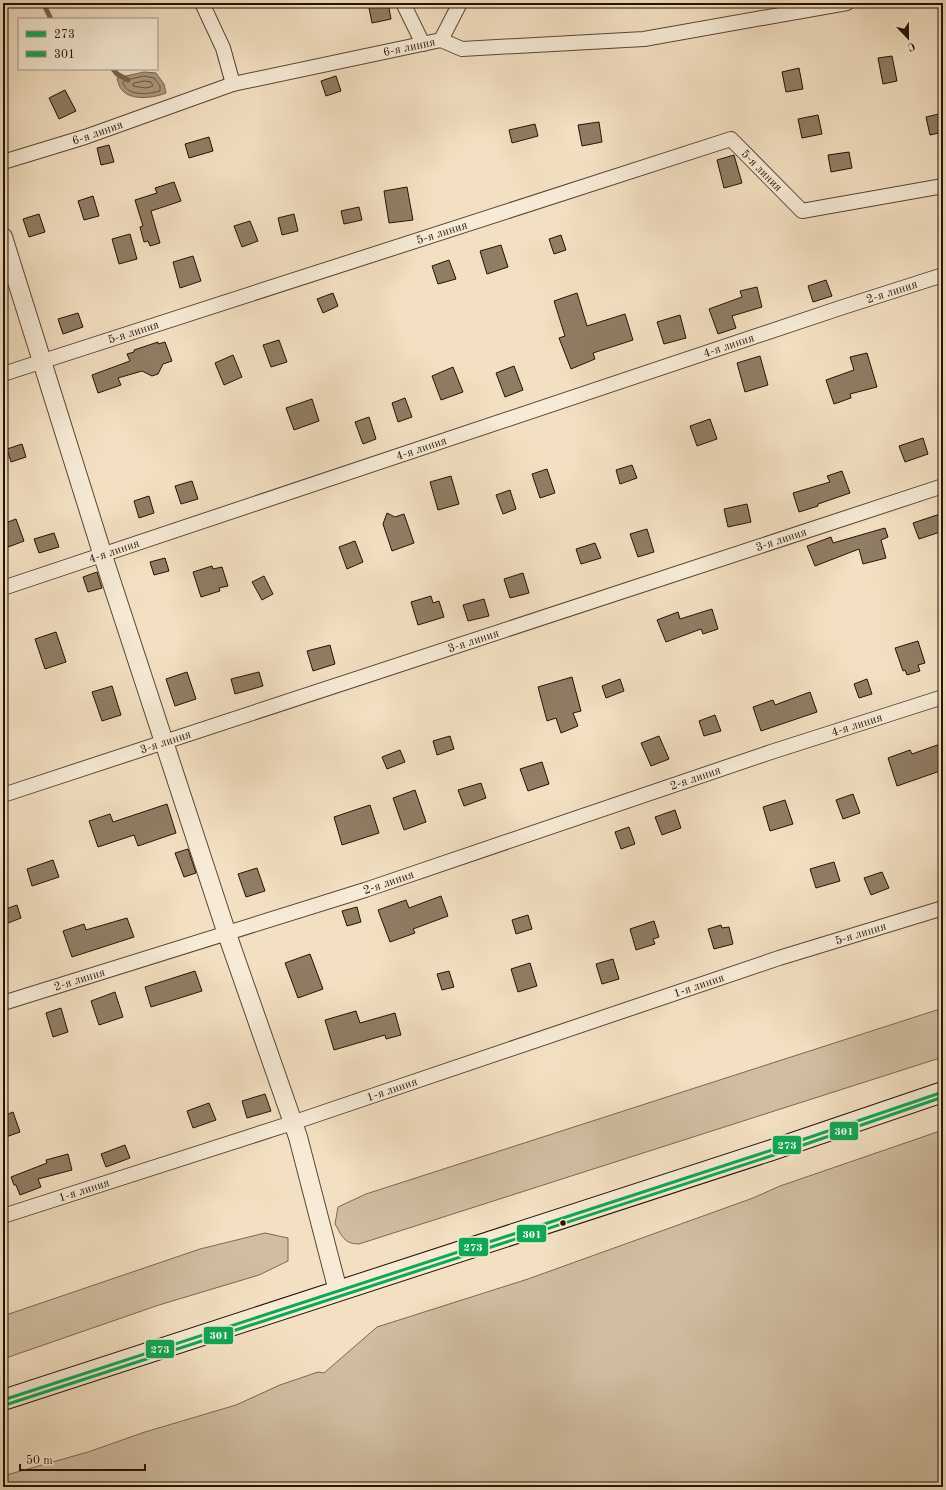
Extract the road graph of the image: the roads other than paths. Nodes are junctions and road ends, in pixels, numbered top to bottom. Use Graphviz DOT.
graph roads {
  1 [pos="202,3"];
  2 [pos="403,3"];
  3 [pos="460,3"];
  4 [pos="848,3"];
  5 [pos="441,40"];
  6 [pos="423,44"];
  7 [pos="233,84"];
  8 [pos="3,162"];
  9 [pos="943,186"];
  10 [pos="3,237"];
  11 [pos="943,275"];
  12 [pos="840,308"];
  13 [pos="42,362"];
  14 [pos="3,374"];
  15 [pos="943,486"];
  16 [pos="103,556"];
  17 [pos="3,588"];
  18 [pos="943,697"];
  19 [pos="164,742"];
  20 [pos="771,752"];
  21 [pos="3,795"];
  22 [pos="943,908"];
  23 [pos="227,934"];
  24 [pos="779,958"];
  25 [pos="3,1003"];
  26 [pos="943,1092"];
  27 [pos="292,1123"];
  28 [pos="3,1216"];
  29 [pos="338,1291"];
  30 [pos="3,1400"];
  1 -- 7 [label="street"];
  2 -- 6 [label="street"];
  3 -- 5 [label="street"];
  4 -- 5 [label="street, 6-я линия"];
  5 -- 6 [label="street, 6-я линия"];
  6 -- 7 [label="street, 6-я линия"];
  7 -- 8 [label="street, 6-я линия"];
  9 -- 13 [label="street, 5-я линия"];
  10 -- 13 [label="street"];
  11 -- 12 [label="street, 2-я линия"];
  12 -- 16 [label="street, 4-я линия"];
  13 -- 14 [label="street, 5-я линия"];
  13 -- 16 [label="street"];
  15 -- 19 [label="street, 3-я линия"];
  16 -- 17 [label="street, 4-я линия"];
  16 -- 19 [label="street"];
  18 -- 20 [label="street, 4-я линия"];
  19 -- 21 [label="street, 3-я линия"];
  19 -- 23 [label="street"];
  20 -- 23 [label="street, 2-я линия"];
  22 -- 24 [label="street, 5-я линия"];
  23 -- 25 [label="street, 2-я линия"];
  23 -- 27 [label="street"];
  24 -- 27 [label="street, 1-я линия"];
  26 -- 29 [label="main road"];
  27 -- 28 [label="street, 1-я линия"];
  27 -- 29 [label="street"];
  29 -- 30 [label="main road"];
}
